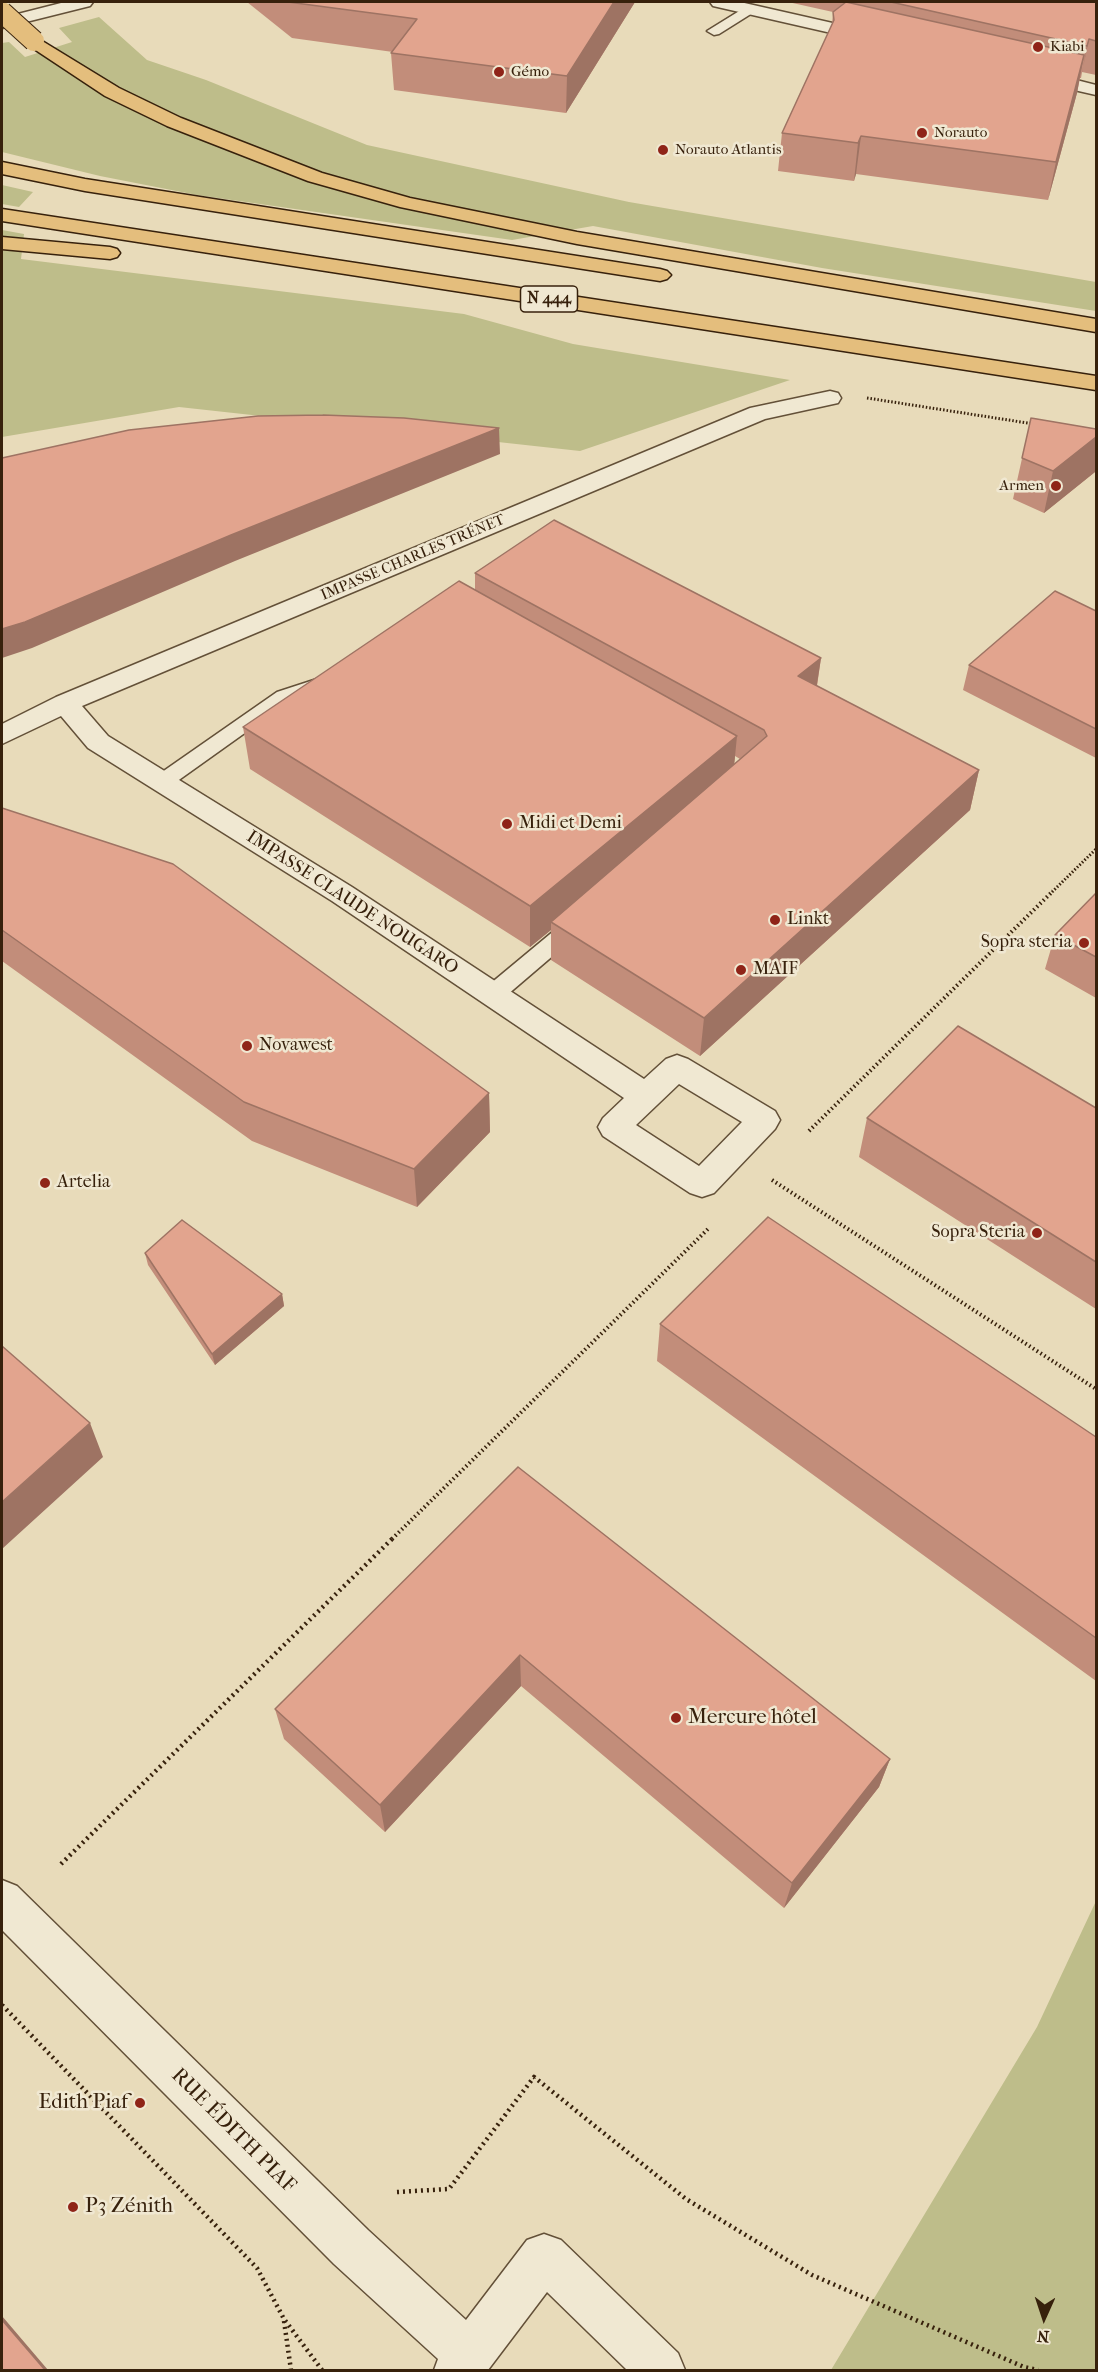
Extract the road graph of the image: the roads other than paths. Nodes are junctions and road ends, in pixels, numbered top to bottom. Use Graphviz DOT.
graph roads {
  1 [pos="84,2"];
  2 [pos="719,2"];
  3 [pos="749,9"];
  4 [pos="2,12"];
  5 [pos="2,22"];
  6 [pos="714,31"];
  7 [pos="888,41"];
  8 [pos="1016,71"];
  9 [pos="1096,90"];
  10 [pos="2,168"];
  11 [pos="2,215"];
  12 [pos="2,243"];
  13 [pos="676,278"];
  14 [pos="876,309"];
  15 [pos="664,317"];
  16 [pos="1096,326"];
  17 [pos="1096,341"];
  18 [pos="1096,383"];
  19 [pos="830,398"];
  20 [pos="337,678"];
  21 [pos="65,703"];
  22 [pos="2,735"];
  23 [pos="162,782"];
  24 [pos="590,912"];
  25 [pos="492,995"];
  26 [pos="646,1096"];
  27 [pos="2,1901"];
  28 [pos="464,2363"];
  29 [pos="661,2370"];
  1 -- 5 [label="street"];
  2 -- 3 [label="street"];
  3 -- 6 [label="lane"];
  3 -- 7 [label="street"];
  4 -- 16 [label="highway, bridge"];
  8 -- 9 [label="street"];
  10 -- 13 [label="highway, N 444"];
  11 -- 15 [label="highway, N 444"];
  12 -- 15 [label="highway"];
  14 -- 17 [label="highway"];
  15 -- 18 [label="highway, N 444"];
  19 -- 21 [label="street, IMPASSE CHARLES TRÉNET"];
  20 -- 23 [label="lane"];
  21 -- 22 [label="street, IMPASSE CHARLES TRÉNET"];
  21 -- 23 [label="street, IMPASSE CLAUDE NOUGARO"];
  23 -- 25 [label="street, IMPASSE CLAUDE NOUGARO"];
  24 -- 25 [label="lane"];
  25 -- 26 [label="street, IMPASSE CLAUDE NOUGARO"];
  26 -- 26 [label="street"];
  27 -- 28 [label="street, RUE ÉDITH PIAF"];
  28 -- 29 [label="street"];
}
